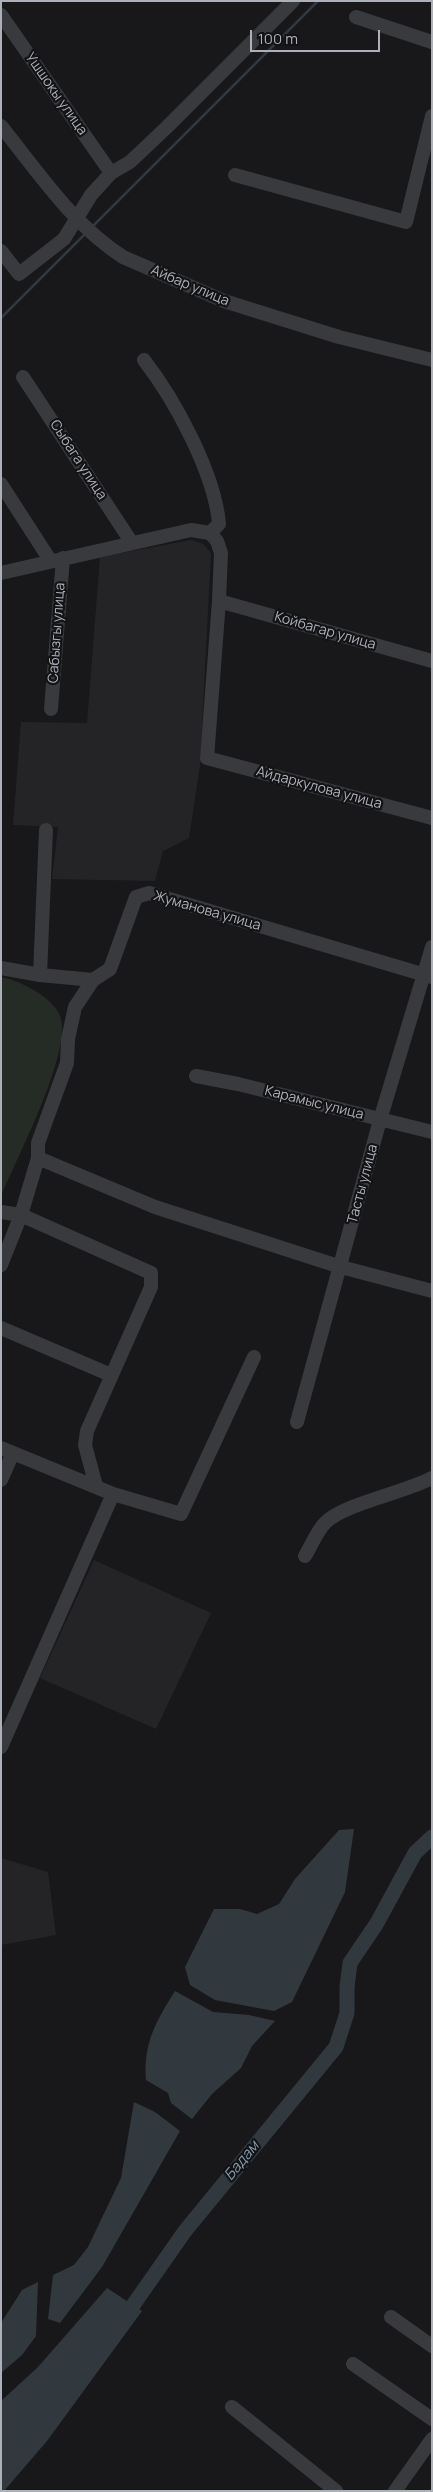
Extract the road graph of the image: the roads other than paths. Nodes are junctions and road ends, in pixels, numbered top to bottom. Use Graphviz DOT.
graph roads {
  1 [pos="293,1"];
  2 [pos="1,15"];
  3 [pos="356,17"];
  4 [pos="432,42"];
  5 [pos="432,116"];
  6 [pos="1,126"];
  7 [pos="111,174"];
  8 [pos="235,175"];
  9 [pos="425,179"];
  10 [pos="76,218"];
  11 [pos="1,251"];
  12 [pos="144,360"];
  13 [pos="432,360"];
  14 [pos="23,376"];
  15 [pos="1,484"];
  16 [pos="210,533"];
  17 [pos="132,542"];
  18 [pos="56,559"];
  19 [pos="1,573"];
  20 [pos="220,601"];
  21 [pos="432,661"];
  22 [pos="51,709"];
  23 [pos="432,818"];
  24 [pos="46,830"];
  25 [pos="432,947"];
  26 [pos="1,968"];
  27 [pos="40,975"];
  28 [pos="428,976"];
  29 [pos="93,980"];
  30 [pos="196,1076"];
  31 [pos="380,1120"];
  32 [pos="432,1132"];
  33 [pos="38,1158"];
  34 [pos="1,1212"];
  35 [pos="21,1215"];
  36 [pos="1,1265"];
  37 [pos="341,1267"];
  38 [pos="432,1291"];
  39 [pos="1,1328"];
  40 [pos="254,1357"];
  41 [pos="111,1375"];
  42 [pos="296,1422"];
  43 [pos="7,1451"];
  44 [pos="432,1478"];
  45 [pos="1,1480"];
  46 [pos="96,1486"];
  47 [pos="113,1494"];
  48 [pos="305,1556"];
  49 [pos="1,1747"];
  50 [pos="391,2317"];
  51 [pos="432,2346"];
  52 [pos="353,2364"];
  53 [pos="232,2407"];
  54 [pos="432,2419"];
  55 [pos="432,2439"];
  56 [pos="336,2491"];
  57 [pos="395,2491"];
  1 -- 7 [label="street"];
  2 -- 7 [label="street, Ушшокы улица"];
  3 -- 4 [label="street"];
  5 -- 9 [label="street"];
  6 -- 10 [label="street, Айбар улица"];
  7 -- 10 [label="street"];
  8 -- 9 [label="street"];
  10 -- 11 [label="street"];
  10 -- 13 [label="street, Айбар улица"];
  12 -- 16 [label="street"];
  14 -- 17 [label="street, Сыбага улица"];
  15 -- 18 [label="street"];
  16 -- 17 [label="street"];
  16 -- 20 [label="street"];
  17 -- 18 [label="street"];
  18 -- 19 [label="street"];
  18 -- 22 [label="street, Сабызгы улица"];
  20 -- 21 [label="street, Койбагар улица"];
  20 -- 23 [label="street, Айдаркулова улица"];
  24 -- 27 [label="street"];
  25 -- 28 [label="street, Тасты улица"];
  26 -- 27 [label="street"];
  27 -- 29 [label="street"];
  28 -- 29 [label="street, Жуманова улица"];
  28 -- 31 [label="street, Тасты улица"];
  29 -- 33 [label="street"];
  30 -- 31 [label="street, Карамыс улица"];
  31 -- 32 [label="street, Карамыс улица"];
  31 -- 37 [label="street, Тасты улица"];
  33 -- 35 [label="street"];
  33 -- 37 [label="street"];
  34 -- 35 [label="street"];
  35 -- 36 [label="street"];
  35 -- 41 [label="street"];
  37 -- 38 [label="street"];
  37 -- 42 [label="street, Тасты улица"];
  39 -- 41 [label="street"];
  40 -- 47 [label="street"];
  41 -- 46 [label="street"];
  43 -- 45 [label="street"];
  43 -- 46 [label="street"];
  44 -- 48 [label="street"];
  46 -- 47 [label="street"];
  47 -- 49 [label="street"];
  50 -- 51 [label="street"];
  52 -- 54 [label="street"];
  53 -- 56 [label="street"];
  55 -- 57 [label="street"];
}
